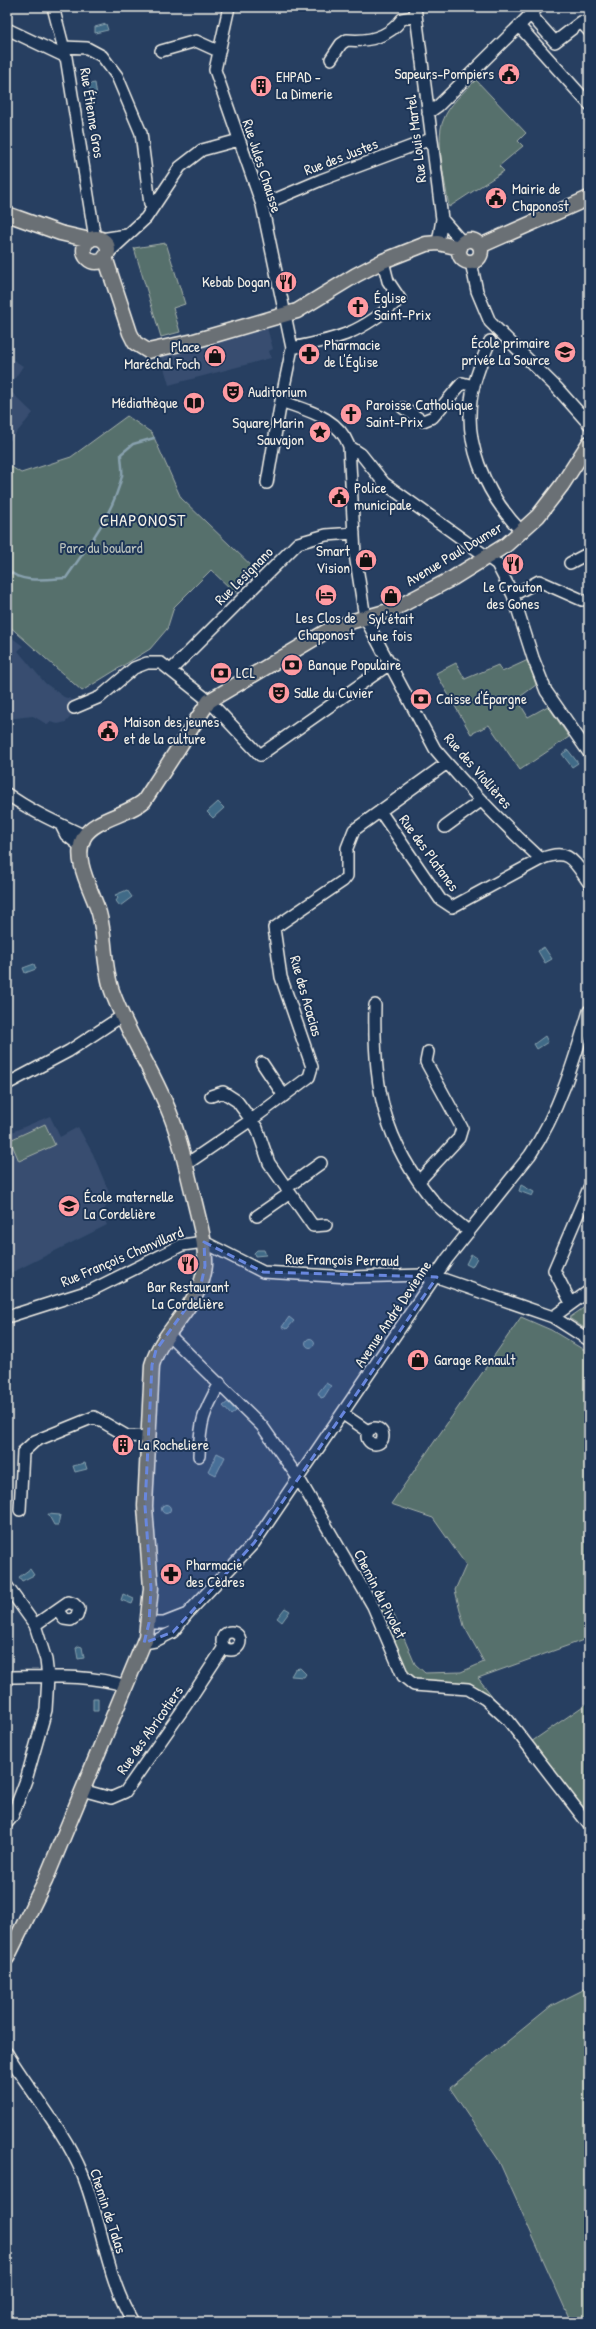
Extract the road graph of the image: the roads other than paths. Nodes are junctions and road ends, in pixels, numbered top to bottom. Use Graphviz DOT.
graph roads {
  1 [pos="54,7"];
  2 [pos="229,7"];
  3 [pos="534,11"];
  4 [pos="415,12"];
  5 [pos="519,26"];
  6 [pos="7,29"];
  7 [pos="589,31"];
  8 [pos="161,51"];
  9 [pos="218,51"];
  10 [pos="65,52"];
  11 [pos="331,59"];
  12 [pos="589,104"];
  13 [pos="428,113"];
  14 [pos="431,139"];
  15 [pos="239,140"];
  16 [pos="589,198"];
  17 [pos="262,205"];
  18 [pos="154,206"];
  19 [pos="7,214"];
  20 [pos="442,219"];
  21 [pos="60,233"];
  22 [pos="127,235"];
  23 [pos="95,239"];
  24 [pos="438,243"];
  25 [pos="461,245"];
  26 [pos="480,246"];
  27 [pos="98,256"];
  28 [pos="383,261"];
  29 [pos="471,262"];
  30 [pos="285,315"];
  31 [pos="490,341"];
  32 [pos="292,348"];
  33 [pos="474,386"];
  34 [pos="281,401"];
  35 [pos="403,408"];
  36 [pos="589,424"];
  37 [pos="589,443"];
  38 [pos="349,446"];
  39 [pos="267,483"];
  40 [pos="522,532"];
  41 [pos="354,533"];
  42 [pos="589,553"];
  43 [pos="488,557"];
  44 [pos="570,563"];
  45 [pos="513,595"];
  46 [pos="582,600"];
  47 [pos="365,618"];
  48 [pos="391,663"];
  49 [pos="171,670"];
  50 [pos="208,701"];
  51 [pos="74,708"];
  52 [pos="589,753"];
  53 [pos="447,763"];
  54 [pos="7,794"];
  55 [pos="482,800"];
  56 [pos="380,811"];
  57 [pos="445,827"];
  58 [pos="83,841"];
  59 [pos="542,859"];
  60 [pos="589,883"];
  61 [pos="375,1005"];
  62 [pos="589,1011"];
  63 [pos="122,1016"];
  64 [pos="428,1052"];
  65 [pos="262,1063"];
  66 [pos="7,1084"];
  67 [pos="211,1096"];
  68 [pos="284,1096"];
  69 [pos="251,1120"];
  70 [pos="321,1163"];
  71 [pos="185,1165"];
  72 [pos="419,1181"];
  73 [pos="589,1188"];
  74 [pos="288,1190"];
  75 [pos="257,1216"];
  76 [pos="326,1225"];
  77 [pos="469,1232"];
  78 [pos="204,1242"];
  79 [pos="437,1278"];
  80 [pos="589,1291"];
  81 [pos="571,1303"];
  82 [pos="7,1317"];
  83 [pos="553,1317"];
  84 [pos="168,1334"];
  85 [pos="589,1340"];
  86 [pos="220,1382"];
  87 [pos="343,1414"];
  88 [pos="368,1431"];
  89 [pos="148,1437"];
  90 [pos="199,1456"];
  91 [pos="299,1479"];
  92 [pos="20,1510"];
  93 [pos="7,1586"];
  94 [pos="57,1610"];
  95 [pos="187,1614"];
  96 [pos="149,1623"];
  97 [pos="35,1625"];
  98 [pos="144,1643"];
  99 [pos="224,1647"];
  100 [pos="7,1677"];
  101 [pos="48,1677"];
  102 [pos="126,1686"];
  103 [pos="82,1790"];
  104 [pos="7,1823"];
  105 [pos="589,1825"];
  106 [pos="7,1958"];
  107 [pos="7,2053"];
  108 [pos="133,2322"];
  1 -- 10 [label="street"];
  2 -- 9 [label="street, Rue Jules Chausse"];
  3 -- 5 [label="street"];
  3 -- 7 [label="street"];
  4 -- 11 [label="street"];
  4 -- 13 [label="street, Rue Louis Martel"];
  5 -- 12 [label="street"];
  5 -- 13 [label="street"];
  6 -- 10 [label="street, Rue Étienne Gros"];
  8 -- 9 [label="street"];
  9 -- 15 [label="street, Rue Jules Chausse"];
  10 -- 18 [label="street"];
  10 -- 23 [label="street, Rue Étienne Gros"];
  13 -- 14 [label="street, Rue Louis Martel"];
  14 -- 17 [label="street, Rue des Justes"];
  14 -- 20 [label="street, Rue Louis Martel"];
  15 -- 17 [label="street, Rue Jules Chausse"];
  15 -- 18 [label="street"];
  16 -- 26 [label="main road"];
  17 -- 30 [label="street, Rue Jules Chausse"];
  18 -- 22 [label="street"];
  19 -- 21 [label="main road"];
  20 -- 24 [label="street, Rue Louis Martel"];
  20 -- 25 [label="street"];
  21 -- 23 [label="main road"];
  21 -- 27 [label="main road"];
  22 -- 23 [label="street"];
  22 -- 27 [label="street"];
  23 -- 27 [label="main road"];
  23 -- 27 [label="main road"];
  24 -- 25 [label="main road"];
  24 -- 28 [label="main road"];
  25 -- 26 [label="main road"];
  25 -- 29 [label="main road"];
  26 -- 29 [label="main road"];
  27 -- 30 [label="main road"];
  28 -- 30 [label="main road"];
  28 -- 32 [label="street"];
  29 -- 36 [label="street"];
  30 -- 32 [label="street"];
  31 -- 33 [label="street"];
  32 -- 34 [label="street"];
  33 -- 35 [label="street"];
  33 -- 40 [label="street"];
  34 -- 38 [label="street"];
  34 -- 39 [label="street"];
  37 -- 40 [label="main road, Avenue Paul Doumer"];
  38 -- 41 [label="street"];
  38 -- 43 [label="street"];
  40 -- 43 [label="main road, Avenue Paul Doumer"];
  41 -- 47 [label="street"];
  41 -- 49 [label="street, Rue Lesignano"];
  42 -- 44 [label="street"];
  43 -- 45 [label="street"];
  43 -- 47 [label="main road, Avenue Paul Doumer"];
  45 -- 46 [label="street"];
  45 -- 52 [label="street"];
  47 -- 48 [label="street, Rue des Viollières"];
  47 -- 50 [label="main road, Avenue Paul Doumer"];
  48 -- 50 [label="street"];
  48 -- 53 [label="street, Rue des Viollières"];
  49 -- 50 [label="street"];
  49 -- 51 [label="street"];
  50 -- 58 [label="main road"];
  53 -- 55 [label="street, Rue des Viollières"];
  53 -- 56 [label="street, Rue des Acacias"];
  54 -- 58 [label="street"];
  55 -- 57 [label="street"];
  55 -- 59 [label="street, Rue des Viollières"];
  56 -- 59 [label="street, Rue des Platanes"];
  56 -- 68 [label="street, Rue des Acacias"];
  58 -- 63 [label="main road"];
  59 -- 60 [label="street"];
  61 -- 72 [label="street"];
  62 -- 77 [label="street, Avenue André Devienne"];
  63 -- 66 [label="street"];
  63 -- 71 [label="main road"];
  64 -- 72 [label="street"];
  65 -- 68 [label="street"];
  67 -- 69 [label="street"];
  68 -- 69 [label="street, Rue des Acacias"];
  69 -- 71 [label="street, Rue des Acacias"];
  69 -- 74 [label="street"];
  70 -- 74 [label="street"];
  71 -- 78 [label="main road"];
  72 -- 77 [label="street"];
  73 -- 81 [label="street"];
  74 -- 75 [label="street"];
  74 -- 76 [label="street"];
  77 -- 79 [label="street, Avenue André Devienne"];
  78 -- 79 [label="street, Rue François Perraud"];
  78 -- 82 [label="street, Rue François Chanvillard"];
  78 -- 84 [label="main road"];
  79 -- 83 [label="street, Rue François Perraud"];
  79 -- 87 [label="street, Avenue André Devienne"];
  80 -- 81 [label="street"];
  81 -- 83 [label="street"];
  83 -- 85 [label="street, Rue François Perraud"];
  84 -- 86 [label="street, Chemin du Pivolet"];
  84 -- 89 [label="main road"];
  86 -- 90 [label="street"];
  86 -- 91 [label="street, Chemin du Pivolet"];
  87 -- 88 [label="street"];
  87 -- 91 [label="street, Avenue André Devienne"];
  89 -- 92 [label="street"];
  89 -- 96 [label="main road"];
  91 -- 95 [label="street, Avenue André Devienne"];
  91 -- 105 [label="street, Chemin du Pivolet"];
  93 -- 97 [label="street"];
  94 -- 97 [label="street"];
  95 -- 96 [label="street, Avenue André Devienne"];
  95 -- 98 [label="street, Avenue André Devienne"];
  96 -- 98 [label="main road"];
  97 -- 101 [label="street"];
  98 -- 102 [label="main road"];
  99 -- 103 [label="street, Rue des Abricotiers"];
  100 -- 101 [label="street"];
  101 -- 102 [label="street"];
  101 -- 104 [label="street"];
  102 -- 103 [label="main road"];
  103 -- 106 [label="main road"];
  107 -- 108 [label="street, Chemin de Talas"];
}
